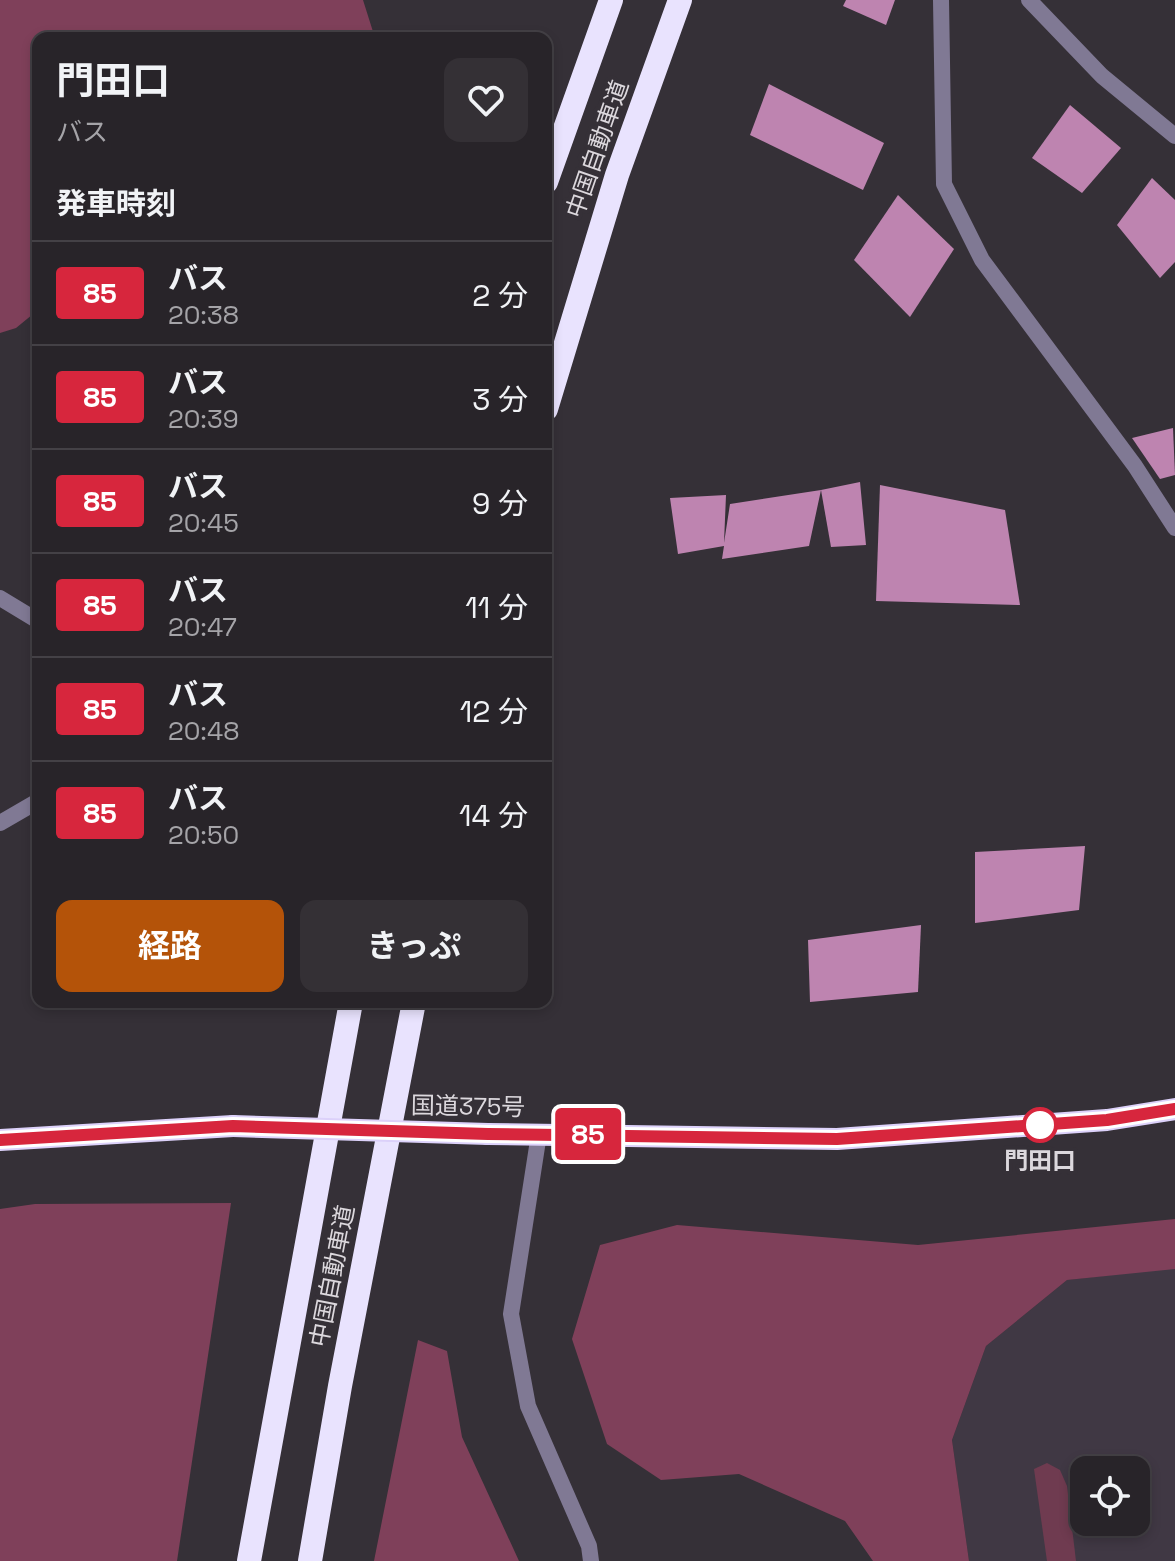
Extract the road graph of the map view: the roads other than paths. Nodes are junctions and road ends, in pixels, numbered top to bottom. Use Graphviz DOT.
graph roads {
  1 [pos="611,0"];
  2 [pos="680,0"];
  3 [pos="941,0"];
  4 [pos="1029,0"];
  5 [pos="1175,136"];
  6 [pos="552,165"];
  7 [pos="552,389"];
  8 [pos="1175,528"];
  9 [pos="0,598"];
  10 [pos="32,617"];
  11 [pos="32,804"];
  12 [pos="0,823"];
  13 [pos="350,1008"];
  14 [pos="413,1008"];
  15 [pos="1175,1109"];
  16 [pos="539,1134"];
  17 [pos="0,1140"];
  18 [pos="249,1561"];
  19 [pos="310,1561"];
  20 [pos="591,1561"];
  1 -- 6 [label="highway, 中国自動車道"];
  2 -- 7 [label="highway, 中国自動車道"];
  3 -- 8 [label="street"];
  4 -- 5 [label="street"];
  9 -- 10 [label="street"];
  11 -- 12 [label="street"];
  13 -- 18 [label="highway, 中国自動車道"];
  14 -- 19 [label="highway, 中国自動車道"];
  15 -- 16 [label="highway, 国道375号"];
  16 -- 17 [label="highway, 国道375号, bridge"];
  16 -- 20 [label="street"];
}
